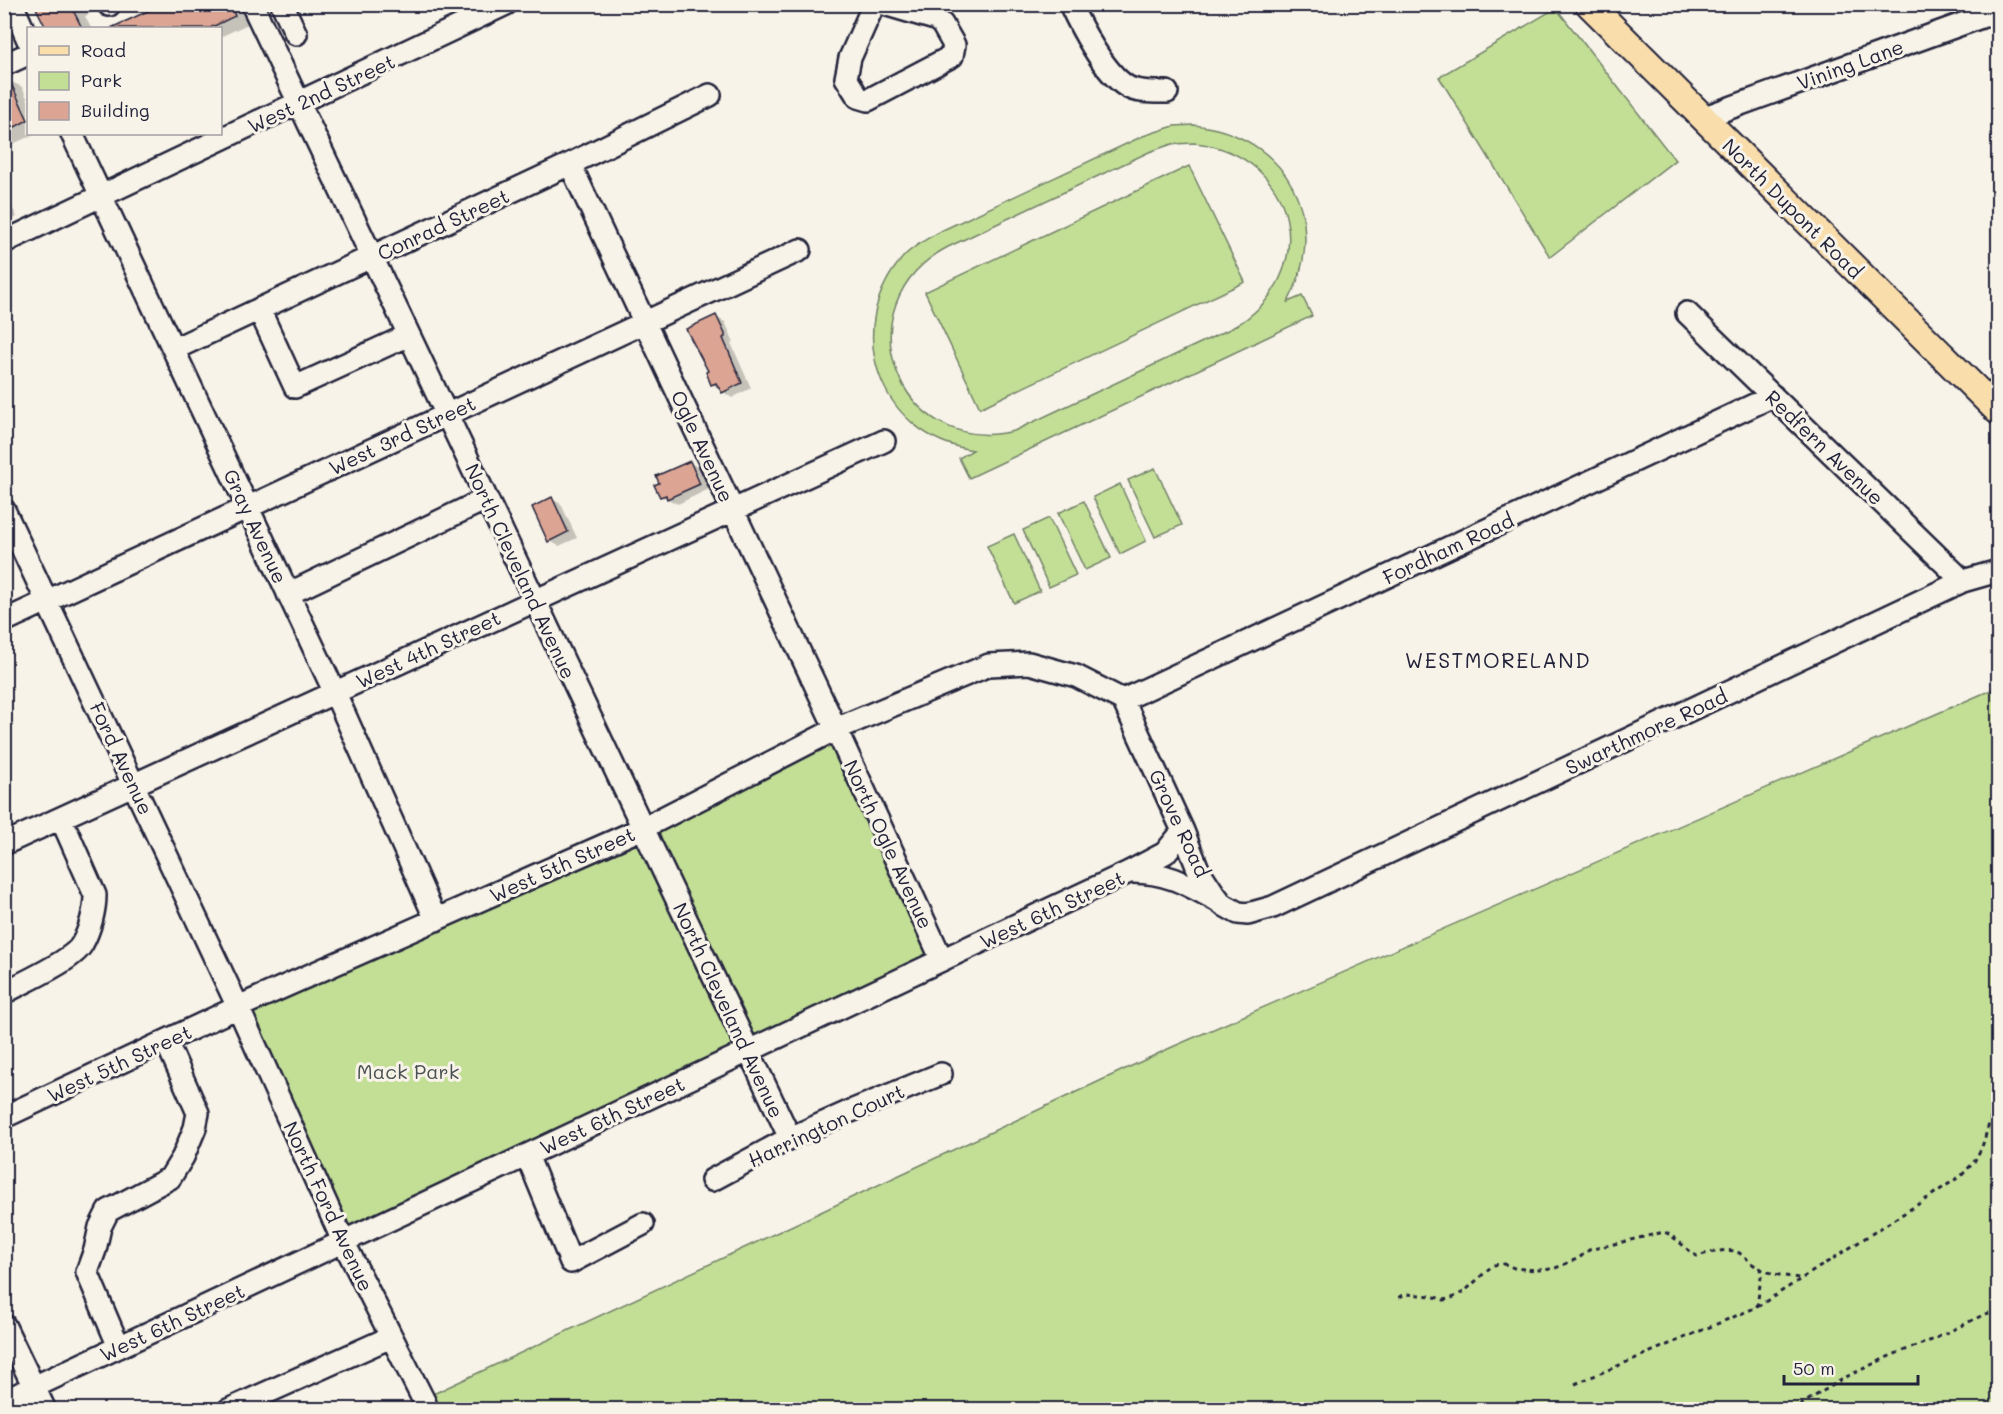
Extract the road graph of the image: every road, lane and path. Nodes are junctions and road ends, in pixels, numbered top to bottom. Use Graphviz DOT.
graph roads {
  1 [pos="12,4"];
  2 [pos="252,4"];
  3 [pos="282,4"];
  4 [pos="874,4"];
  5 [pos="884,4"];
  6 [pos="1070,4"];
  7 [pos="1589,4"];
  8 [pos="498,6"];
  9 [pos="1997,13"];
  10 [pos="296,33"];
  11 [pos="27,38"];
  12 [pos="27,54"];
  13 [pos="4,65"];
  14 [pos="1167,92"];
  15 [pos="710,96"];
  16 [pos="300,104"];
  17 [pos="1702,118"];
  18 [pos="72,135"];
  19 [pos="570,164"];
  20 [pos="101,195"];
  21 [pos="4,242"];
  22 [pos="800,249"];
  23 [pos="371,258"];
  24 [pos="259,309"];
  25 [pos="1687,312"];
  26 [pos="645,322"];
  27 [pos="409,335"];
  28 [pos="174,349"];
  29 [pos="1773,396"];
  30 [pos="1998,411"];
  31 [pos="446,414"];
  32 [pos="884,441"];
  33 [pos="486,499"];
  34 [pos="247,508"];
  35 [pos="4,510"];
  36 [pos="733,510"];
  37 [pos="1998,571"];
  38 [pos="1963,581"];
  39 [pos="288,594"];
  40 [pos="534,600"];
  41 [pos="47,601"];
  42 [pos="4,621"];
  43 [pos="335,693"];
  44 [pos="1123,700"];
  45 [pos="836,729"];
  46 [pos="134,784"];
  47 [pos="61,818"];
  48 [pos="643,828"];
  49 [pos="1183,831"];
  50 [pos="4,844"];
  51 [pos="1129,872"];
  52 [pos="1222,904"];
  53 [pos="436,920"];
  54 [pos="942,960"];
  55 [pos="4,993"];
  56 [pos="238,1007"];
  57 [pos="166,1041"];
  58 [pos="749,1051"];
  59 [pos="941,1074"];
  60 [pos="1993,1111"];
  61 [pos="5,1115"];
  62 [pos="790,1138"];
  63 [pos="527,1155"];
  64 [pos="712,1180"];
  65 [pos="643,1224"];
  66 [pos="343,1241"];
  67 [pos="1760,1268"];
  68 [pos="1801,1278"];
  69 [pos="1399,1297"];
  70 [pos="1757,1307"];
  71 [pos="1998,1311"];
  72 [pos="391,1337"];
  73 [pos="8,1339"];
  74 [pos="119,1347"];
  75 [pos="1575,1384"];
  76 [pos="34,1387"];
  77 [pos="4,1401"];
  78 [pos="425,1403"];
  79 [pos="45,1410"];
  80 [pos="228,1410"];
  81 [pos="1792,1410"];
  1 -- 11 [label="street"];
  2 -- 16 [label="street, North Cleveland Avenue"];
  3 -- 10 [label="street"];
  4 -- 5 [label="street"];
  6 -- 14 [label="street"];
  7 -- 17 [label="main road, North Dupont Road"];
  8 -- 16 [label="street, West 2nd Street"];
  9 -- 17 [label="street, Vining Lane"];
  12 -- 13 [label="street"];
  15 -- 19 [label="street, Conrad Street"];
  16 -- 20 [label="street, West 2nd Street"];
  16 -- 23 [label="street, North Cleveland Avenue"];
  17 -- 30 [label="main road, North Dupont Road"];
  18 -- 20 [label="street, Gray Avenue"];
  19 -- 23 [label="street, Conrad Street"];
  19 -- 26 [label="street, Ogle Avenue"];
  20 -- 21 [label="street, West 2nd Street"];
  20 -- 28 [label="street, Gray Avenue"];
  22 -- 26 [label="street, West 3rd Street"];
  23 -- 24 [label="street, Conrad Street"];
  23 -- 27 [label="street, North Cleveland Avenue"];
  24 -- 27 [label="street"];
  24 -- 28 [label="street, Conrad Street"];
  25 -- 29 [label="street, Redfern Avenue"];
  26 -- 31 [label="street, West 3rd Street"];
  26 -- 36 [label="street, Ogle Avenue"];
  27 -- 31 [label="street, North Cleveland Avenue"];
  28 -- 34 [label="street, Gray Avenue"];
  29 -- 38 [label="street, Redfern Avenue"];
  29 -- 44 [label="street, Fordham Road"];
  31 -- 33 [label="street, North Cleveland Avenue"];
  31 -- 34 [label="street, West 3rd Street"];
  32 -- 36 [label="street, West 4th Street"];
  33 -- 39 [label="street"];
  33 -- 40 [label="street, North Cleveland Avenue"];
  34 -- 39 [label="street, Gray Avenue"];
  34 -- 41 [label="street, West 3rd Street"];
  35 -- 41 [label="street, Ford Avenue"];
  36 -- 40 [label="street, West 4th Street"];
  36 -- 45 [label="street, Ogle Avenue"];
  37 -- 38 [label="street, Swarthmore Road"];
  38 -- 52 [label="street, Swarthmore Road"];
  39 -- 43 [label="street, Gray Avenue"];
  40 -- 43 [label="street, West 4th Street"];
  40 -- 48 [label="street, North Cleveland Avenue"];
  41 -- 42 [label="street, West 3rd Street"];
  41 -- 46 [label="street, Ford Avenue"];
  43 -- 46 [label="street, West 4th Street"];
  43 -- 53 [label="street, Gray Avenue"];
  44 -- 45 [label="street, West 5th Street"];
  44 -- 49 [label="street, Grove Road"];
  45 -- 48 [label="street, West 5th Street"];
  45 -- 54 [label="street, North Ogle Avenue"];
  46 -- 47 [label="street, West 4th Street"];
  46 -- 56 [label="street, Ford Avenue"];
  47 -- 50 [label="street, West 4th Street"];
  47 -- 55 [label="street"];
  48 -- 53 [label="street, West 5th Street"];
  48 -- 58 [label="street, North Cleveland Avenue"];
  49 -- 51 [label="street"];
  49 -- 52 [label="street, Grove Road"];
  51 -- 52 [label="street, West 6th Street"];
  51 -- 54 [label="street, West 6th Street"];
  53 -- 56 [label="street, West 5th Street"];
  54 -- 58 [label="street, West 6th Street"];
  56 -- 57 [label="street, West 5th Street"];
  56 -- 66 [label="street, North Ford Avenue"];
  57 -- 61 [label="street, West 5th Street"];
  57 -- 74 [label="street"];
  58 -- 62 [label="street, North Cleveland Avenue"];
  58 -- 63 [label="street, West 6th Street"];
  59 -- 62 [label="street, Harrington Court"];
  60 -- 68 [label="path"];
  62 -- 64 [label="street, Harrington Court"];
  63 -- 65 [label="street"];
  63 -- 66 [label="street, West 6th Street"];
  66 -- 72 [label="street, North Ford Avenue"];
  66 -- 74 [label="street, West 6th Street"];
  67 -- 68 [label="path"];
  67 -- 69 [label="path"];
  67 -- 70 [label="path"];
  68 -- 70 [label="path"];
  70 -- 75 [label="path"];
  71 -- 81 [label="path"];
  72 -- 78 [label="street, North Ford Avenue"];
  72 -- 80 [label="street"];
  73 -- 76 [label="street"];
  74 -- 76 [label="street, West 6th Street"];
  76 -- 77 [label="street, West 6th Street"];
  76 -- 79 [label="street"];
}
